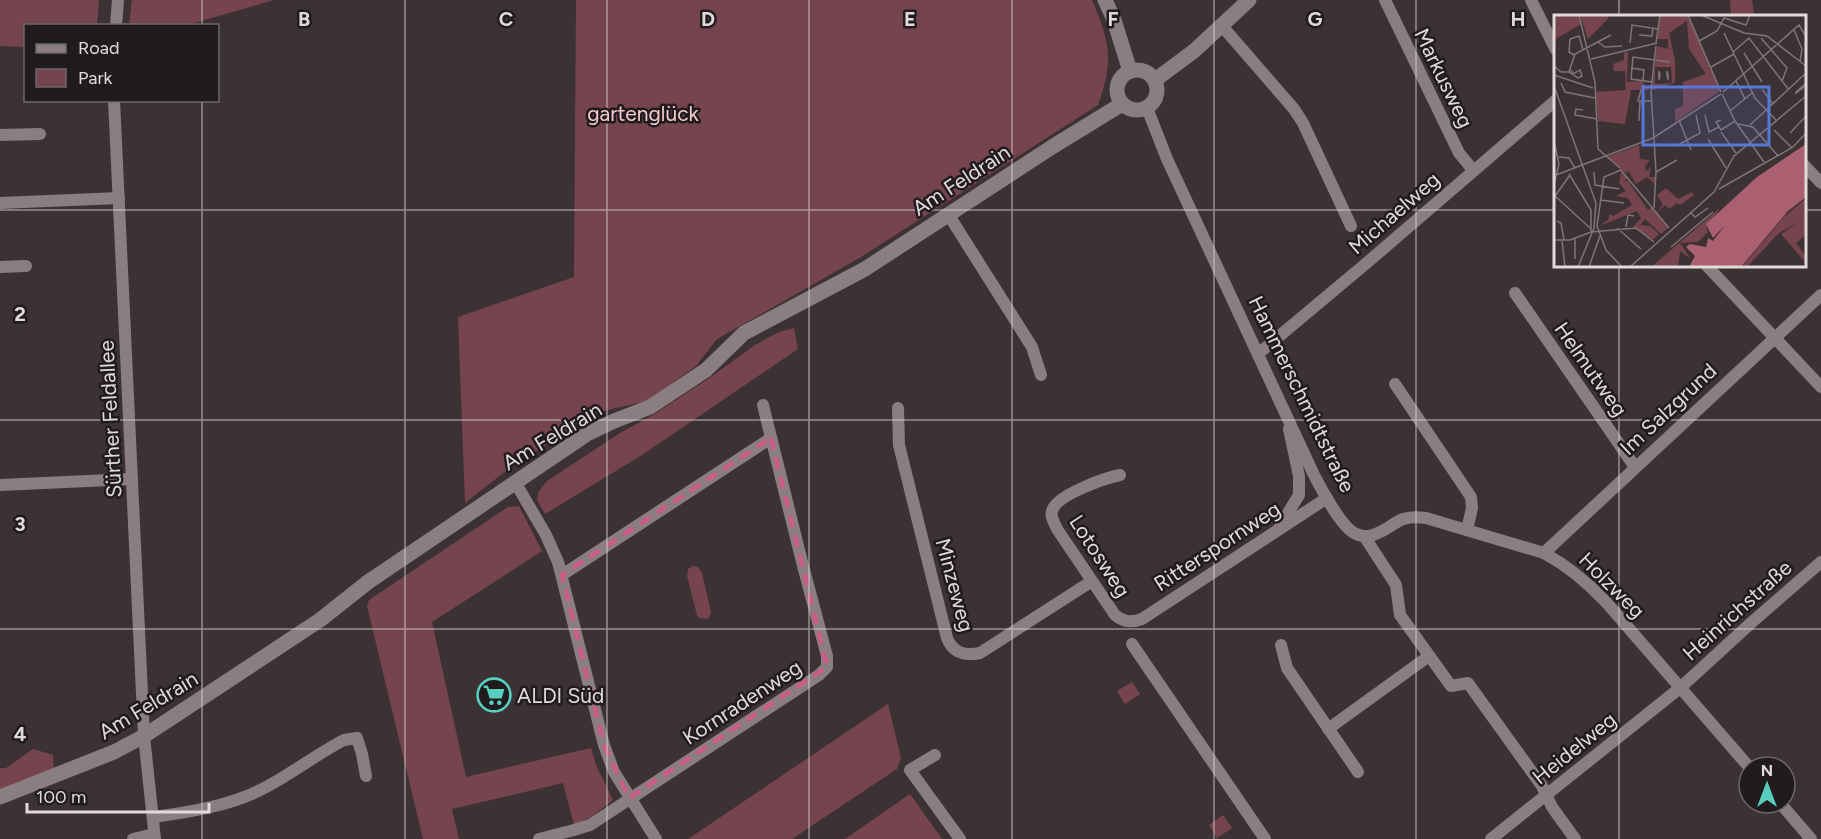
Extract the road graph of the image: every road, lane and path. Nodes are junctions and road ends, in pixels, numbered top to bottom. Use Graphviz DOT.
graph roads {
  1 [pos="118,0"];
  2 [pos="1105,0"];
  3 [pos="1249,0"];
  4 [pos="1385,0"];
  5 [pos="1531,0"];
  6 [pos="116,24"];
  7 [pos="1222,26"];
  8 [pos="1554,46"];
  9 [pos="1130,71"];
  10 [pos="1155,80"];
  11 [pos="114,102"];
  12 [pos="1554,102"];
  13 [pos="1122,104"];
  14 [pos="1147,108"];
  15 [pos="40,134"];
  16 [pos="0,135"];
  17 [pos="1806,167"];
  18 [pos="1473,170"];
  19 [pos="1821,183"];
  20 [pos="119,198"];
  21 [pos="0,203"];
  22 [pos="948,214"];
  23 [pos="1351,226"];
  24 [pos="26,266"];
  25 [pos="0,267"];
  26 [pos="1708,267"];
  27 [pos="1515,293"];
  28 [pos="1821,295"];
  29 [pos="1774,337"];
  30 [pos="1258,354"];
  31 [pos="1041,375"];
  32 [pos="1395,384"];
  33 [pos="1821,387"];
  34 [pos="763,405"];
  35 [pos="898,408"];
  36 [pos="1288,419"];
  37 [pos="771,438"];
  38 [pos="1635,466"];
  39 [pos="1120,475"];
  40 [pos="132,479"];
  41 [pos="515,482"];
  42 [pos="0,485"];
  43 [pos="1326,498"];
  44 [pos="1279,529"];
  45 [pos="1467,530"];
  46 [pos="1364,536"];
  47 [pos="1544,553"];
  48 [pos="1821,562"];
  49 [pos="562,575"];
  50 [pos="1092,581"];
  51 [pos="1127,622"];
  52 [pos="1132,644"];
  53 [pos="1281,645"];
  54 [pos="1429,656"];
  55 [pos="1680,688"];
  56 [pos="1328,729"];
  57 [pos="144,736"];
  58 [pos="935,755"];
  59 [pos="1739,755"];
  60 [pos="1358,772"];
  61 [pos="366,776"];
  62 [pos="1546,796"];
  63 [pos="0,797"];
  64 [pos="629,798"];
  65 [pos="1790,815"];
  66 [pos="153,816"];
  67 [pos="154,836"];
  68 [pos="133,839"];
  69 [pos="539,839"];
  70 [pos="656,839"];
  71 [pos="960,839"];
  72 [pos="1265,839"];
  73 [pos="1491,839"];
  74 [pos="1575,839"];
  75 [pos="1811,839"];
  1 -- 6 [label="street"];
  2 -- 9 [label="street"];
  3 -- 7 [label="street"];
  4 -- 18 [label="street, Markusweg"];
  5 -- 8 [label="street"];
  7 -- 10 [label="street"];
  7 -- 23 [label="street"];
  9 -- 10 [label="street"];
  9 -- 13 [label="street"];
  10 -- 14 [label="street"];
  11 -- 20 [label="street, Sürther Feldallee"];
  12 -- 18 [label="street, Michaelweg"];
  13 -- 14 [label="street"];
  13 -- 22 [label="street, Am Feldrain"];
  14 -- 30 [label="street, Hammerschmidtstraße"];
  15 -- 16 [label="street"];
  17 -- 19 [label="street"];
  18 -- 30 [label="street, Michaelweg"];
  20 -- 21 [label="street"];
  20 -- 40 [label="street, Sürther Feldallee"];
  22 -- 31 [label="street"];
  22 -- 41 [label="street, Am Feldrain"];
  24 -- 25 [label="street"];
  26 -- 29 [label="street"];
  27 -- 38 [label="street, Helmutweg"];
  28 -- 29 [label="street, Im Salzgrund"];
  29 -- 33 [label="street"];
  29 -- 38 [label="street, Im Salzgrund"];
  30 -- 36 [label="street, Hammerschmidtstraße"];
  32 -- 45 [label="street"];
  34 -- 37 [label="street, Kornradenweg"];
  35 -- 50 [label="street, Minzeweg"];
  36 -- 43 [label="street, Hammerschmidtstraße"];
  36 -- 44 [label="street"];
  37 -- 49 [label="street"];
  37 -- 64 [label="street, Kornradenweg"];
  38 -- 47 [label="street, Im Salzgrund"];
  39 -- 50 [label="street, Lotosweg"];
  40 -- 42 [label="street"];
  40 -- 57 [label="street, Sürther Feldallee"];
  41 -- 49 [label="street"];
  41 -- 57 [label="street, Am Feldrain"];
  43 -- 44 [label="street, Ritterspornweg"];
  43 -- 46 [label="street, Hammerschmidtstraße"];
  44 -- 51 [label="street, Ritterspornweg"];
  45 -- 46 [label="street, Holzweg"];
  45 -- 47 [label="street, Holzweg"];
  46 -- 54 [label="street, Hammerschmidtstraße"];
  47 -- 55 [label="street, Holzweg"];
  48 -- 55 [label="street, Heinrichstraße"];
  49 -- 64 [label="street"];
  50 -- 51 [label="street, Lotosweg"];
  52 -- 72 [label="street"];
  53 -- 56 [label="street"];
  54 -- 56 [label="street"];
  54 -- 62 [label="street, Hammerschmidtstraße"];
  55 -- 59 [label="street, Holzweg"];
  55 -- 62 [label="street, Heidelweg"];
  56 -- 60 [label="street"];
  57 -- 63 [label="street, Am Feldrain"];
  57 -- 66 [label="street, Sürther Feldallee"];
  58 -- 71 [label="street"];
  61 -- 66 [label="street"];
  62 -- 73 [label="street, Heidelweg"];
  62 -- 74 [label="street, Hammerschmidtstraße"];
  64 -- 69 [label="street"];
  64 -- 70 [label="street"];
  65 -- 75 [label="street"];
  66 -- 67 [label="street, Sürther Feldallee"];
  67 -- 68 [label="street"];
}
